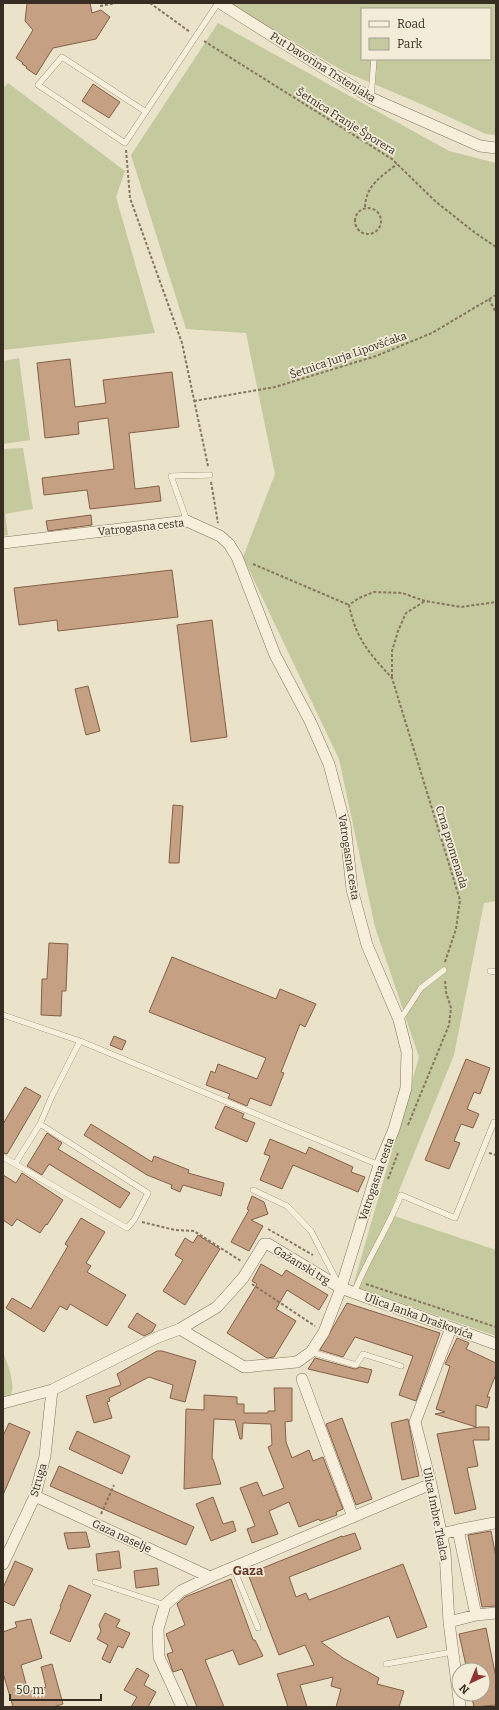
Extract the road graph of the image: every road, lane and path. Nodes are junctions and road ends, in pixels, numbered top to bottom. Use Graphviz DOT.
graph roads {
  1 [pos="116,3"];
  2 [pos="150,3"];
  3 [pos="219,3"];
  4 [pos="100,6"];
  5 [pos="196,36"];
  6 [pos="374,60"];
  7 [pos="371,98"];
  8 [pos="146,112"];
  9 [pos="125,143"];
  10 [pos="496,148"];
  11 [pos="398,164"];
  12 [pos="365,208"];
  13 [pos="496,247"];
  14 [pos="496,295"];
  15 [pos="489,299"];
  16 [pos="496,313"];
  17 [pos="194,401"];
  18 [pos="210,475"];
  19 [pos="187,521"];
  20 [pos="220,536"];
  21 [pos="3,543"];
  22 [pos="237,557"];
  23 [pos="425,601"];
  24 [pos="496,602"];
  25 [pos="349,605"];
  26 [pos="392,678"];
  27 [pos="444,970"];
  28 [pos="3,1015"];
  29 [pos="400,1020"];
  30 [pos="80,1041"];
  31 [pos="495,1121"];
  32 [pos="40,1124"];
  33 [pos="408,1126"];
  34 [pos="400,1146"];
  35 [pos="3,1157"];
  36 [pos="15,1164"];
  37 [pos="379,1165"];
  38 [pos="386,1182"];
  39 [pos="253,1190"];
  40 [pos="134,1220"];
  41 [pos="268,1229"];
  42 [pos="328,1263"];
  43 [pos="250,1267"];
  44 [pos="243,1278"];
  45 [pos="358,1281"];
  46 [pos="341,1288"];
  47 [pos="354,1293"];
  48 [pos="451,1328"];
  49 [pos="496,1328"];
  50 [pos="180,1329"];
  51 [pos="324,1332"];
  52 [pos="496,1344"];
  53 [pos="311,1352"];
  54 [pos="401,1366"];
  55 [pos="302,1379"];
  56 [pos="52,1390"];
  57 [pos="3,1404"];
  58 [pos="431,1484"];
  59 [pos="114,1485"];
  60 [pos="35,1496"];
  61 [pos="352,1517"];
  62 [pos="494,1523"];
  63 [pos="97,1524"];
  64 [pos="458,1530"];
  65 [pos="441,1534"];
  66 [pos="3,1564"];
  67 [pos="233,1567"];
  68 [pos="210,1577"];
  69 [pos="95,1582"];
  70 [pos="165,1605"];
  71 [pos="496,1613"];
  72 [pos="476,1615"];
  73 [pos="449,1622"];
  74 [pos="258,1628"];
  75 [pos="452,1652"];
  76 [pos="386,1664"];
  77 [pos="182,1707"];
  78 [pos="460,1707"];
  1 -- 4 [label="path"];
  2 -- 5 [label="path, Šetnica Franje Šporera"];
  3 -- 5 [label="lane"];
  3 -- 7 [label="street, Put Davorina Trstenjaka"];
  5 -- 8 [label="lane"];
  5 -- 11 [label="path, Šetnica Franje Šporera"];
  6 -- 7 [label="lane"];
  7 -- 10 [label="street, Put Davorina Trstenjaka"];
  8 -- 9 [label="lane"];
  8 -- 9 [label="lane"];
  9 -- 17 [label="path"];
  11 -- 12 [label="path"];
  11 -- 13 [label="path, Šetnica Franje Šporera"];
  12 -- 12 [label="path"];
  14 -- 15 [label="path, Šetnica Jurja Lipovšćaka"];
  15 -- 16 [label="path"];
  15 -- 17 [label="path, Šetnica Jurja Lipovšćaka"];
  17 -- 18 [label="path"];
  18 -- 19 [label="lane"];
  18 -- 20 [label="path"];
  19 -- 20 [label="street, Vatrogasna cesta"];
  19 -- 21 [label="street, Vatrogasna cesta"];
  20 -- 22 [label="street, Vatrogasna cesta"];
  22 -- 25 [label="path"];
  22 -- 29 [label="street, Vatrogasna cesta"];
  23 -- 24 [label="path"];
  23 -- 25 [label="path"];
  23 -- 26 [label="path"];
  25 -- 26 [label="path, Crna promenada"];
  26 -- 27 [label="path, Crna promenada"];
  27 -- 29 [label="lane"];
  27 -- 33 [label="path, Crna promenada"];
  28 -- 30 [label="lane"];
  29 -- 37 [label="street, Vatrogasna cesta"];
  30 -- 32 [label="lane"];
  30 -- 37 [label="lane"];
  31 -- 45 [label="lane"];
  32 -- 36 [label="lane"];
  32 -- 40 [label="lane"];
  34 -- 38 [label="path"];
  35 -- 36 [label="lane"];
  36 -- 40 [label="lane"];
  37 -- 46 [label="street, Vatrogasna cesta"];
  39 -- 42 [label="lane"];
  40 -- 43 [label="path"];
  41 -- 42 [label="path"];
  42 -- 46 [label="lane"];
  43 -- 44 [label="street, Gažanski trg"];
  43 -- 46 [label="street, Gažanski trg"];
  44 -- 50 [label="street, Gažanski trg"];
  44 -- 51 [label="path"];
  45 -- 47 [label="lane"];
  45 -- 49 [label="path"];
  46 -- 47 [label="street, Ulica Janka Draškovića"];
  46 -- 51 [label="street, Gažanski trg"];
  47 -- 48 [label="street, Ulica Janka Draškovića"];
  48 -- 52 [label="street, Ulica Janka Draškovića"];
  48 -- 58 [label="street, Ulica Imbre Tkalca"];
  50 -- 53 [label="street, Gažanski trg"];
  50 -- 56 [label="street"];
  51 -- 53 [label="street, Gažanski trg"];
  53 -- 54 [label="lane"];
  55 -- 61 [label="street"];
  56 -- 57 [label="street"];
  56 -- 60 [label="street, Struga"];
  58 -- 61 [label="street"];
  58 -- 65 [label="street, Ulica Imbre Tkalca"];
  59 -- 63 [label="path"];
  60 -- 63 [label="street, Gaza naselje"];
  60 -- 66 [label="street, Struga"];
  61 -- 67 [label="street"];
  62 -- 64 [label="street"];
  63 -- 68 [label="street, Gaza naselje"];
  64 -- 65 [label="street"];
  64 -- 72 [label="street"];
  65 -- 73 [label="street, Ulica Imbre Tkalca"];
  67 -- 68 [label="street"];
  67 -- 74 [label="lane"];
  68 -- 70 [label="street"];
  69 -- 70 [label="lane"];
  70 -- 77 [label="street"];
  71 -- 72 [label="street"];
  72 -- 73 [label="street"];
  73 -- 75 [label="street, Ulica Imbre Tkalca"];
  75 -- 76 [label="lane"];
  75 -- 78 [label="street, Ulica Imbre Tkalca"];
}
